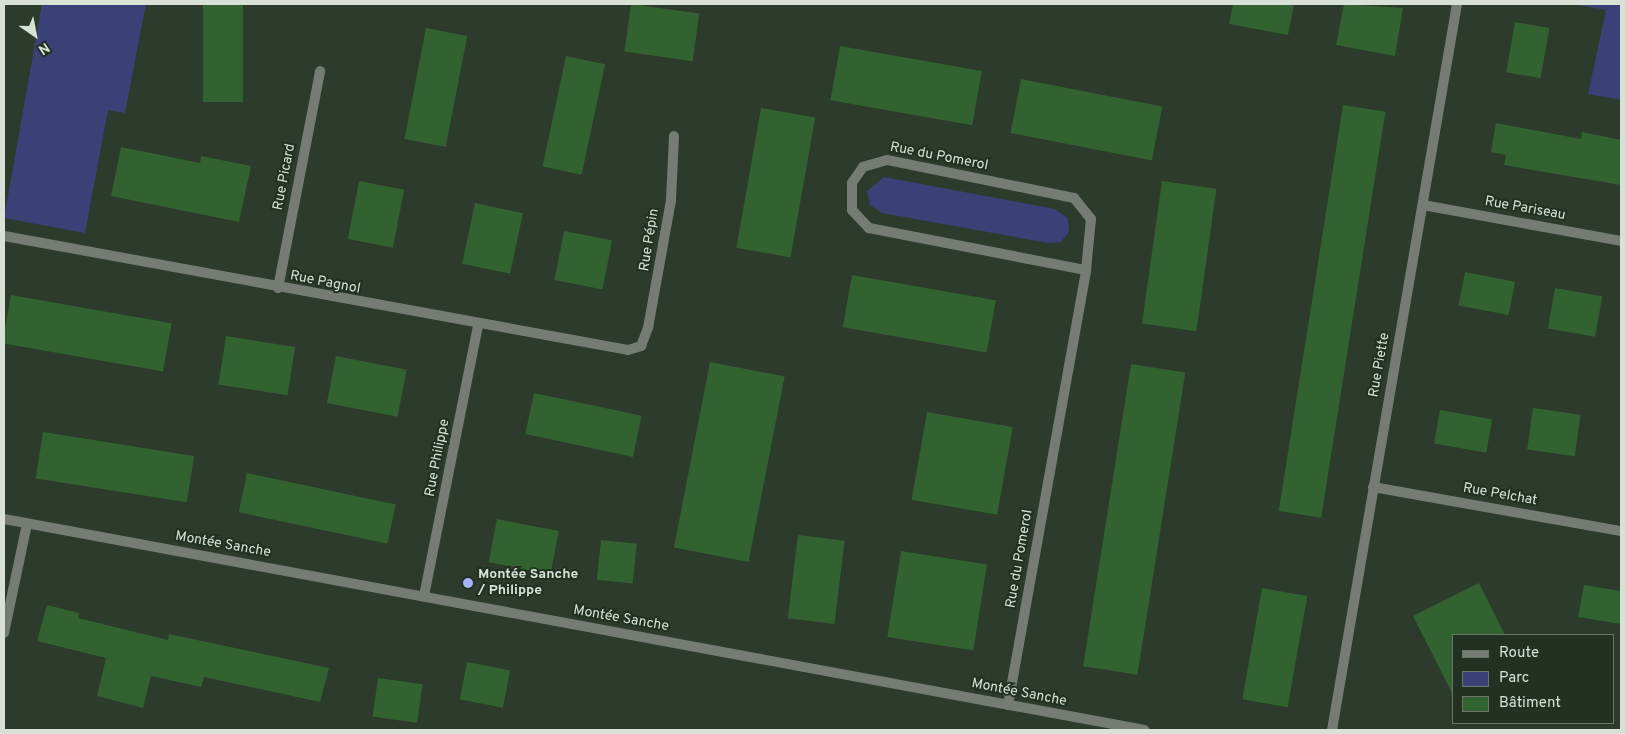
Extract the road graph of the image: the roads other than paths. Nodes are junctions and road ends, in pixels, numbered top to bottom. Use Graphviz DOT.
graph roads {
  1 [pos="1457,4"];
  2 [pos="320,71"];
  3 [pos="674,136"];
  4 [pos="1423,205"];
  5 [pos="4,236"];
  6 [pos="1621,241"];
  7 [pos="1086,270"];
  8 [pos="278,288"];
  9 [pos="478,325"];
  10 [pos="641,346"];
  11 [pos="1373,486"];
  12 [pos="4,519"];
  13 [pos="27,524"];
  14 [pos="1621,531"];
  15 [pos="424,596"];
  16 [pos="4,633"];
  17 [pos="1008,705"];
  18 [pos="1145,730"];
  19 [pos="1332,730"];
  1 -- 4 [label="street, Rue Piette"];
  2 -- 8 [label="street, Rue Picard"];
  3 -- 10 [label="street, Rue Pépin"];
  4 -- 6 [label="street, Rue Pariseau"];
  4 -- 11 [label="street, Rue Piette"];
  5 -- 8 [label="street, Rue Pagnol"];
  7 -- 7 [label="street, Rue du Pomerol"];
  7 -- 17 [label="street, Rue du Pomerol"];
  8 -- 9 [label="street, Rue Pagnol"];
  9 -- 10 [label="street, Rue Pagnol"];
  9 -- 15 [label="street, Rue Philippe"];
  11 -- 14 [label="street, Rue Pelchat"];
  11 -- 19 [label="street, Rue Piette"];
  12 -- 13 [label="street, Montée Sanche"];
  13 -- 15 [label="street, Montée Sanche"];
  13 -- 16 [label="street"];
  15 -- 17 [label="street, Montée Sanche"];
  17 -- 18 [label="street, Montée Sanche"];
}
